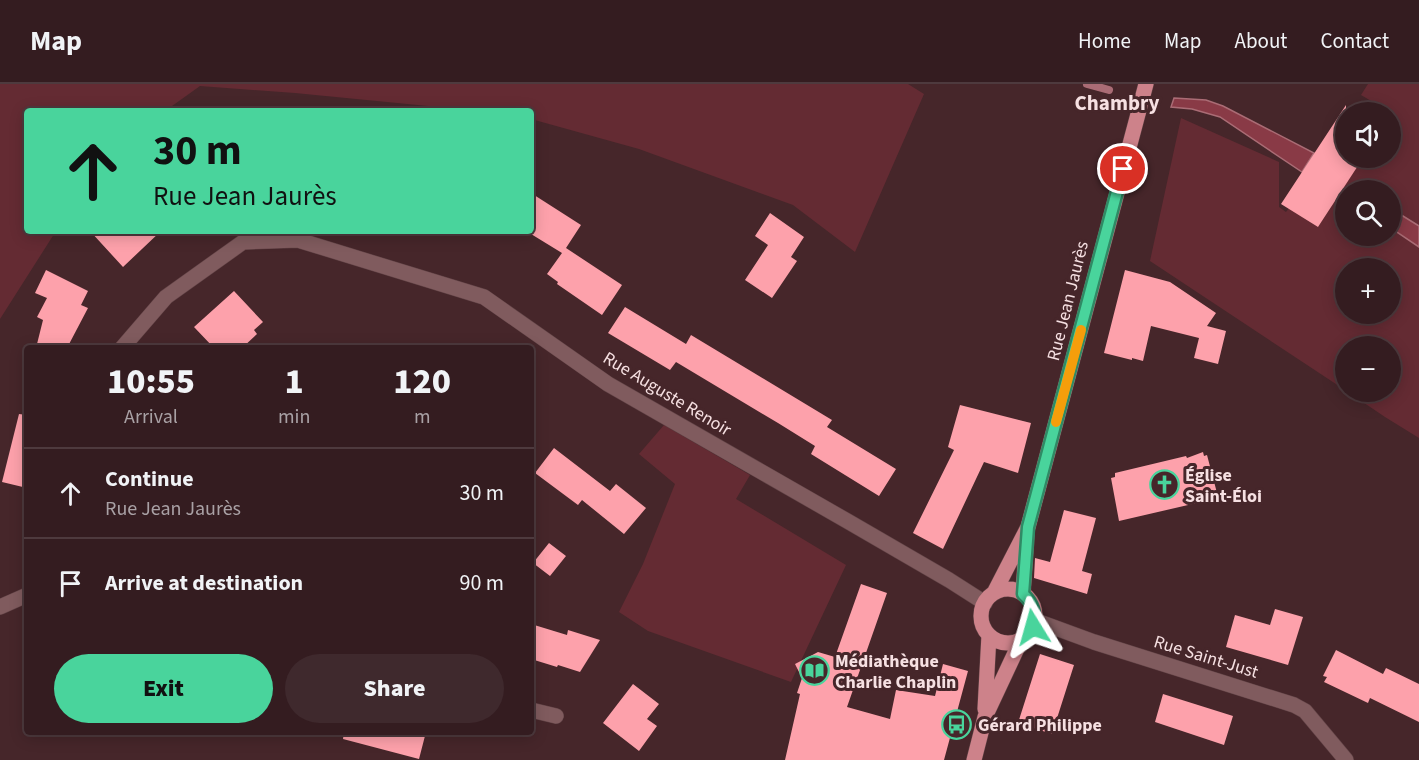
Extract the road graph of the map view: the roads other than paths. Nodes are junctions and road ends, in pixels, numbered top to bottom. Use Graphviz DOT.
graph roads {
  1 [pos="1146,84"];
  2 [pos="125,345"];
  3 [pos="1028,527"];
  4 [pos="1023,594"];
  5 [pos="24,596"];
  6 [pos="989,598"];
  7 [pos="0,607"];
  8 [pos="1034,620"];
  9 [pos="989,635"];
  10 [pos="1022,638"];
  11 [pos="534,711"];
  12 [pos="556,716"];
  13 [pos="985,717"];
  14 [pos="974,760"];
  15 [pos="1346,760"];
  1 -- 3 [label="main road, Rue Jean Jaurès"];
  2 -- 6 [label="street, Rue Auguste Renoir"];
  3 -- 4 [label="main road"];
  3 -- 6 [label="main road"];
  4 -- 6 [label="main road"];
  4 -- 8 [label="main road"];
  5 -- 7 [label="street"];
  6 -- 9 [label="main road"];
  8 -- 10 [label="main road"];
  8 -- 15 [label="street, Rue Saint-Just"];
  9 -- 10 [label="main road"];
  9 -- 13 [label="main road"];
  10 -- 13 [label="main road"];
  11 -- 12 [label="street"];
  13 -- 14 [label="main road"];
}
